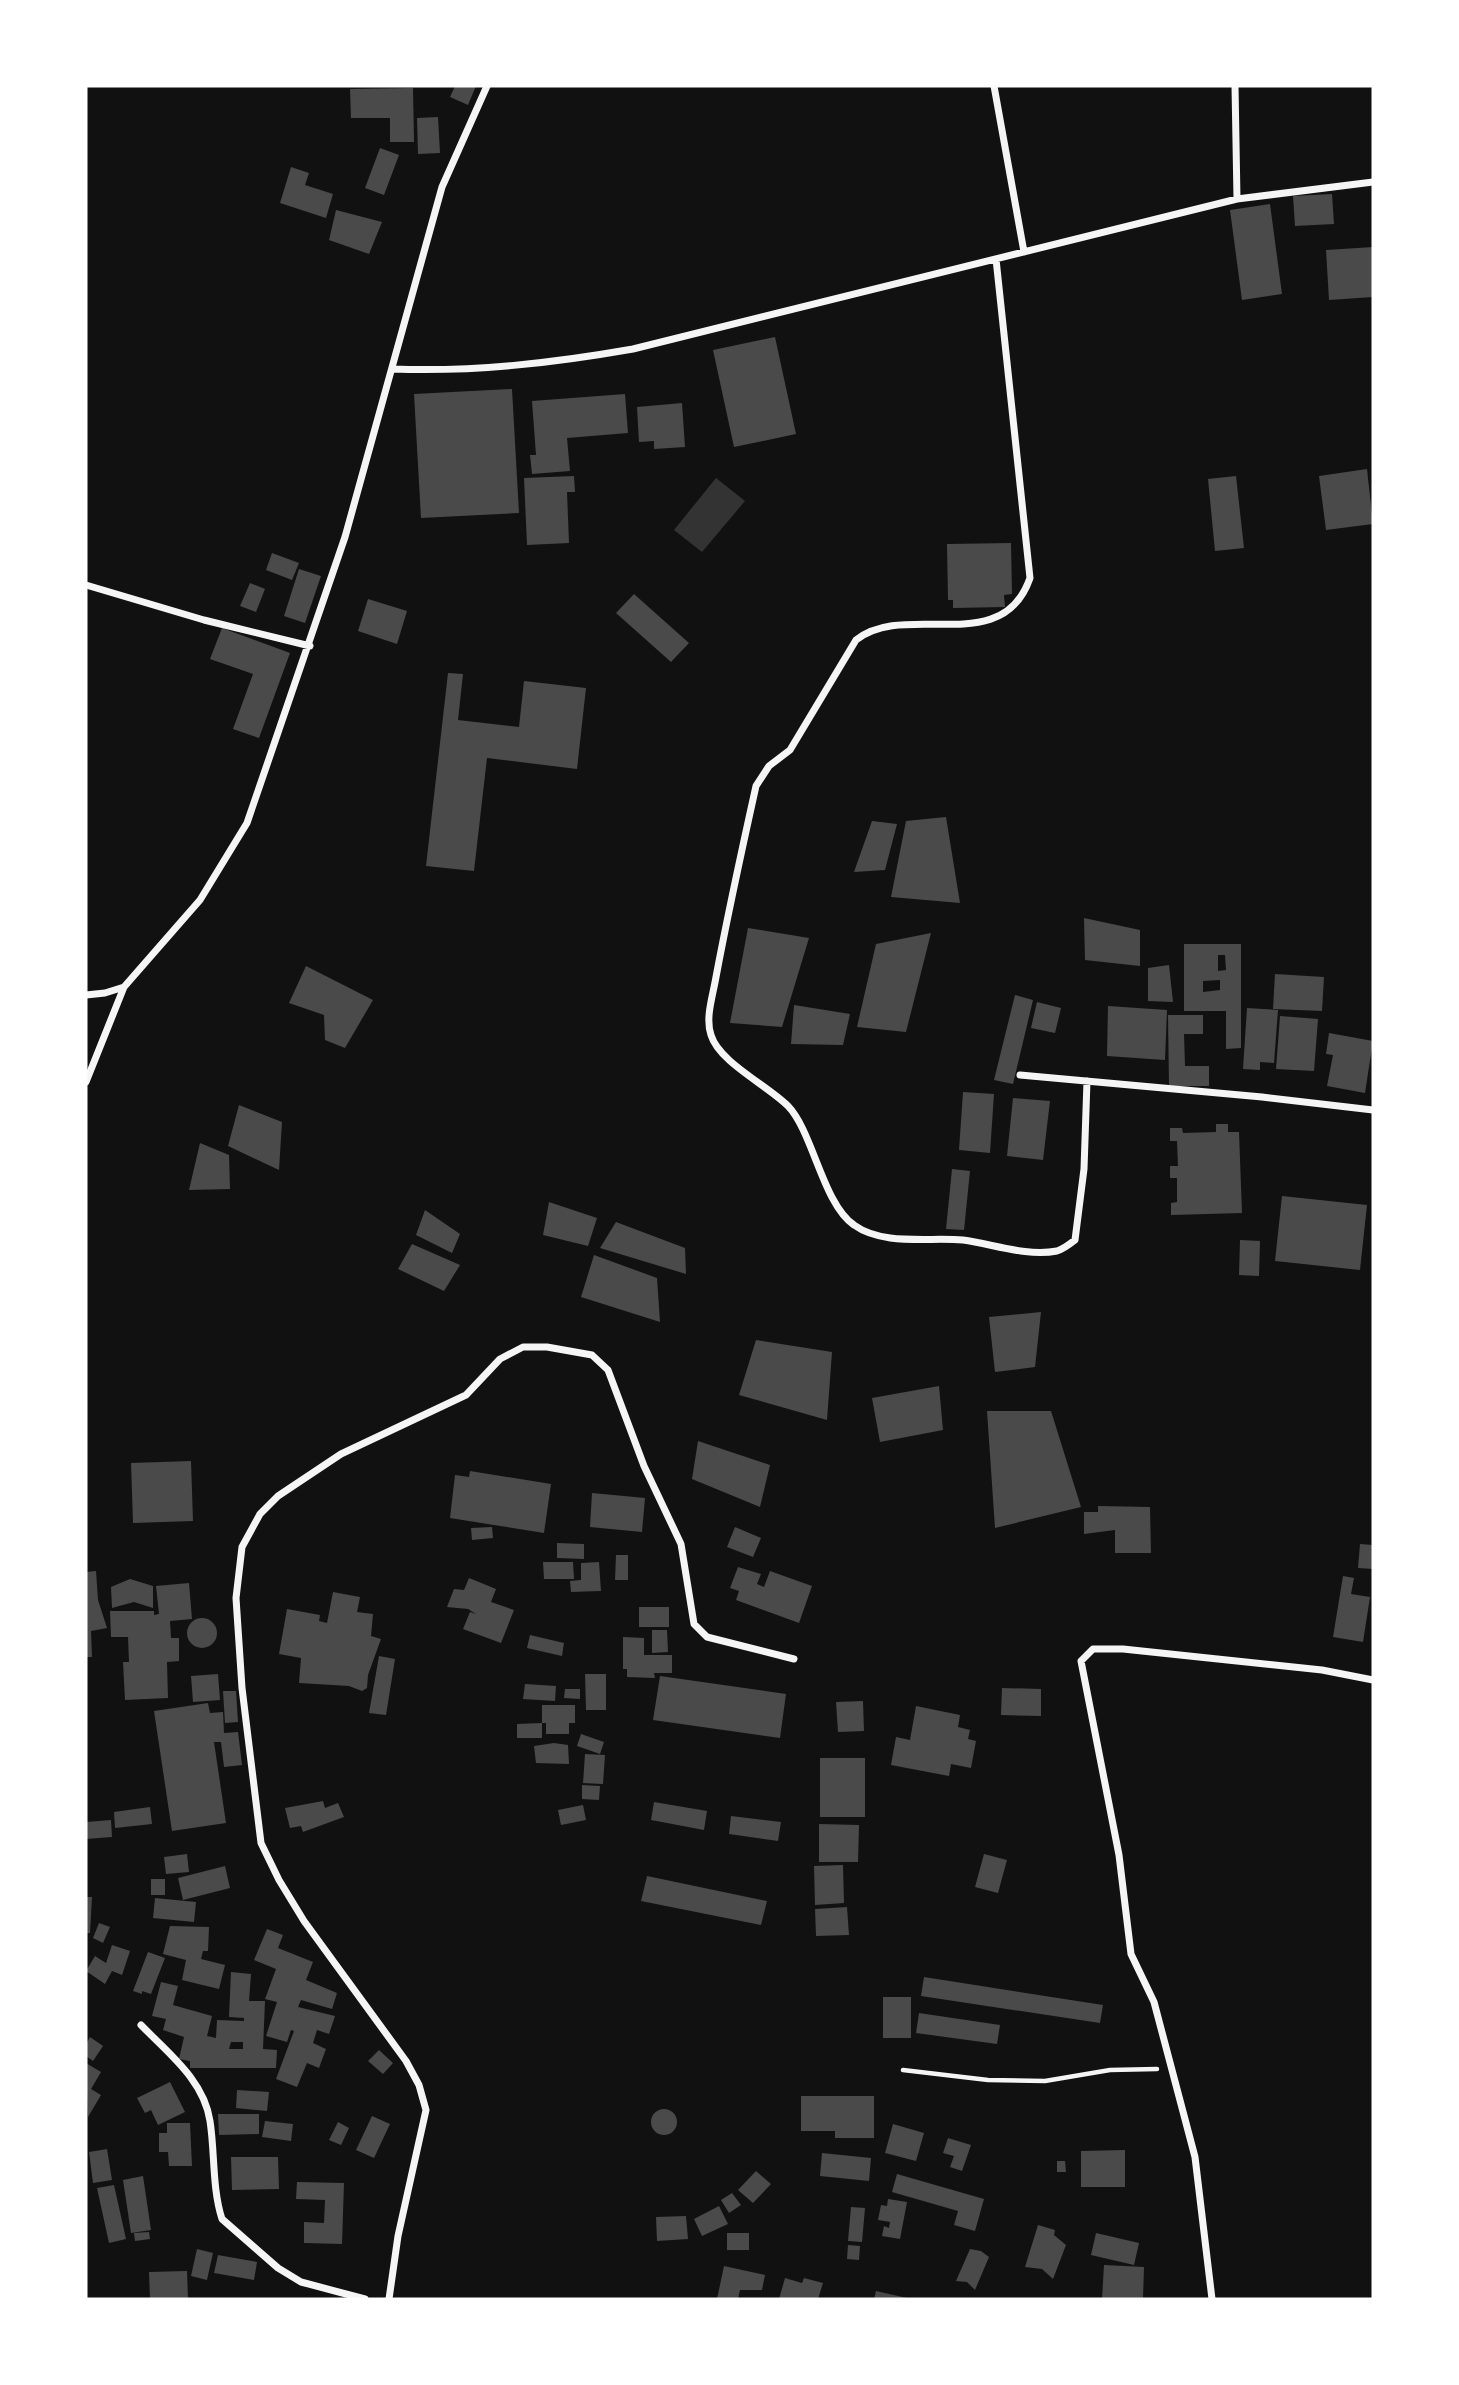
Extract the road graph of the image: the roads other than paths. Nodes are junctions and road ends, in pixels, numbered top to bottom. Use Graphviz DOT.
graph roads {
  1 [pos="487,86"];
  2 [pos="994,86"];
  3 [pos="1235,86"];
  4 [pos="1373,182"];
  5 [pos="1237,199"];
  6 [pos="1024,252"];
  7 [pos="996,259"];
  8 [pos="394,369"];
  9 [pos="86,585"];
  10 [pos="310,646"];
  11 [pos="124,987"];
  12 [pos="86,995"];
  13 [pos="1020,1075"];
  14 [pos="1087,1081"];
  15 [pos="86,1082"];
  16 [pos="1373,1110"];
  17 [pos="794,1659"];
  18 [pos="1373,1680"];
  19 [pos="141,2025"];
  20 [pos="365,2299"];
  21 [pos="389,2299"];
  22 [pos="1212,2299"];
  1 -- 8 [label="street"];
  2 -- 6 [label="street"];
  3 -- 5 [label="street"];
  4 -- 5 [label="street"];
  5 -- 6 [label="street"];
  6 -- 7 [label="street"];
  7 -- 8 [label="street"];
  7 -- 14 [label="street"];
  8 -- 10 [label="street"];
  9 -- 10 [label="street"];
  10 -- 11 [label="street"];
  11 -- 12 [label="street"];
  11 -- 15 [label="street"];
  13 -- 14 [label="street"];
  14 -- 16 [label="street"];
  17 -- 21 [label="street"];
  18 -- 22 [label="street"];
  19 -- 20 [label="street"];
}
